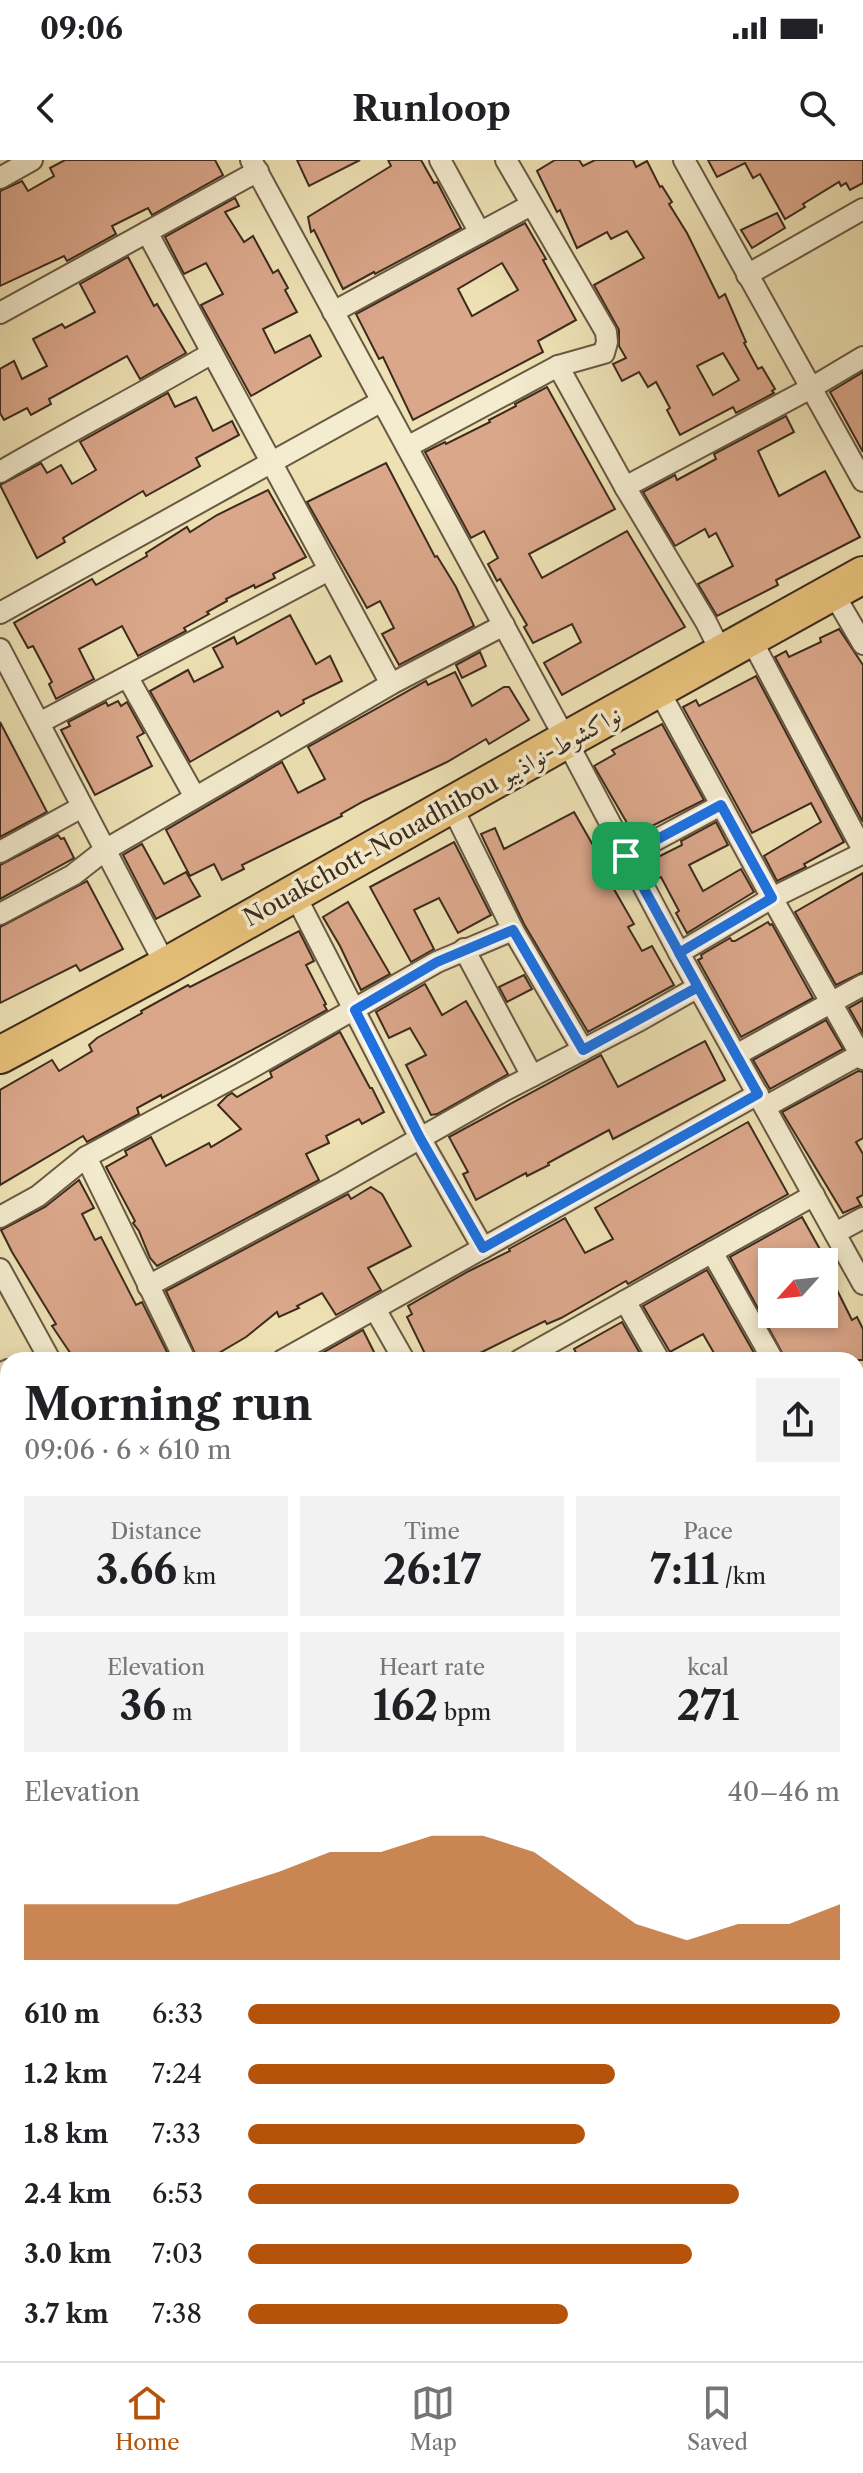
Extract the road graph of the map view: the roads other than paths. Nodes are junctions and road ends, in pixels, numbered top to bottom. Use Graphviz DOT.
graph roads {
  1 [pos="32,160"];
  2 [pos="440,160"];
  3 [pos="506,160"];
  4 [pos="684,160"];
  5 [pos="254,166"];
  6 [pos="0,178"];
  7 [pos="531,205"];
  8 [pos="863,209"];
  9 [pos="147,232"];
  10 [pos="480,233"];
  11 [pos="747,275"];
  12 [pos="333,312"];
  13 [pos="0,313"];
  14 [pos="212,353"];
  15 [pos="863,357"];
  16 [pos="558,366"];
  17 [pos="811,388"];
  18 [pos="382,401"];
  19 [pos="407,447"];
  20 [pos="271,462"];
  21 [pos="0,472"];
  22 [pos="862,477"];
  23 [pos="625,487"];
  24 [pos="329,570"];
  25 [pos="847,583"];
  26 [pos="0,613"];
  27 [pos="504,625"];
  28 [pos="863,644"];
  29 [pos="736,647"];
  30 [pos="0,649"];
  31 [pos="128,678"];
  32 [pos="391,684"];
  33 [pos="658,689"];
  34 [pos="39,723"];
  35 [pos="566,740"];
  36 [pos="195,797"];
  37 [pos="451,805"];
  38 [pos="721,805"];
  39 [pos="82,807"];
  40 [pos="105,850"];
  41 [pos="863,851"];
  42 [pos="0,852"];
  43 [pos="626,856"];
  44 [pos="294,893"];
  45 [pos="772,898"];
  46 [pos="0,914"];
  47 [pos="513,930"];
  48 [pos="464,949"];
  49 [pos="679,953"];
  50 [pos="166,966"];
  51 [pos="863,985"];
  52 [pos="698,987"];
  53 [pos="831,1004"];
  54 [pos="355,1010"];
  55 [pos="583,1050"];
  56 [pos="0,1055"];
  57 [pos="736,1055"];
  58 [pos="862,1056"];
  59 [pos="532,1076"];
  60 [pos="761,1100"];
  61 [pos="420,1138"];
  62 [pos="86,1157"];
  63 [pos="814,1195"];
  64 [pos="0,1217"];
  65 [pos="863,1218"];
  66 [pos="835,1233"];
  67 [pos="483,1248"];
  68 [pos="712,1252"];
  69 [pos="0,1269"];
  70 [pos="863,1284"];
  71 [pos="148,1286"];
  72 [pos="625,1301"];
  73 [pos="375,1309"];
  74 [pos="39,1352"];
  75 [pos="181,1352"];
  76 [pos="297,1352"];
  77 [pos="399,1352"];
  78 [pos="539,1352"];
  79 [pos="654,1352"];
  80 [pos="768,1352"];
  1 -- 6 [label="street"];
  2 -- 10 [label="street"];
  3 -- 7 [label="street"];
  4 -- 11 [label="street"];
  5 -- 9 [label="street"];
  5 -- 12 [label="street"];
  7 -- 10 [label="street"];
  7 -- 16 [label="street"];
  8 -- 11 [label="street"];
  9 -- 13 [label="street"];
  9 -- 14 [label="street"];
  10 -- 12 [label="street"];
  11 -- 17 [label="street"];
  12 -- 18 [label="street"];
  14 -- 20 [label="street"];
  14 -- 21 [label="street"];
  15 -- 17 [label="street"];
  16 -- 19 [label="street"];
  16 -- 23 [label="street"];
  17 -- 22 [label="street"];
  17 -- 23 [label="street"];
  18 -- 19 [label="street"];
  18 -- 20 [label="street"];
  19 -- 27 [label="street"];
  20 -- 24 [label="street"];
  20 -- 26 [label="street"];
  23 -- 29 [label="street"];
  24 -- 31 [label="street"];
  24 -- 32 [label="street"];
  25 -- 28 [label="street"];
  25 -- 29 [label="highway, Nouakchott-Nouadhibou نواكشوط-نواذيبو"];
  27 -- 32 [label="street"];
  27 -- 35 [label="street"];
  29 -- 33 [label="highway, Nouakchott-Nouadhibou نواكشوط-نواذيبو"];
  29 -- 41 [label="street"];
  30 -- 34 [label="street"];
  31 -- 34 [label="street"];
  31 -- 36 [label="street"];
  32 -- 36 [label="street"];
  33 -- 35 [label="highway, Nouakchott-Nouadhibou نواكشوط-نواذيبو"];
  33 -- 38 [label="street"];
  34 -- 39 [label="street"];
  35 -- 37 [label="highway, Nouakchott-Nouadhibou نواكشوط-نواذيبو"];
  35 -- 43 [label="street"];
  36 -- 40 [label="street"];
  37 -- 44 [label="highway, Nouakchott-Nouadhibou نواكشوط-نواذيبو"];
  37 -- 47 [label="street"];
  38 -- 43 [label="street"];
  38 -- 45 [label="street"];
  39 -- 40 [label="street"];
  39 -- 42 [label="street"];
  40 -- 46 [label="street"];
  40 -- 50 [label="street"];
  41 -- 45 [label="street"];
  43 -- 49 [label="street"];
  44 -- 50 [label="highway, Nouakchott-Nouadhibou نواكشوط-نواذيبو"];
  44 -- 54 [label="street"];
  45 -- 49 [label="street"];
  45 -- 53 [label="street"];
  47 -- 48 [label="street"];
  47 -- 55 [label="street"];
  48 -- 54 [label="street"];
  48 -- 59 [label="street"];
  49 -- 52 [label="street"];
  50 -- 56 [label="highway, Nouakchott-Nouadhibou نواكشوط-نواذيبو"];
  51 -- 53 [label="street"];
  52 -- 55 [label="street"];
  52 -- 57 [label="street"];
  53 -- 57 [label="street"];
  53 -- 58 [label="street"];
  54 -- 61 [label="street"];
  54 -- 62 [label="street"];
  55 -- 59 [label="street"];
  57 -- 60 [label="street"];
  58 -- 60 [label="street"];
  59 -- 61 [label="street"];
  60 -- 63 [label="street"];
  60 -- 67 [label="street"];
  61 -- 67 [label="street"];
  61 -- 71 [label="street"];
  62 -- 64 [label="street"];
  62 -- 71 [label="street"];
  63 -- 66 [label="street"];
  63 -- 68 [label="street"];
  65 -- 66 [label="street"];
  66 -- 70 [label="street"];
  67 -- 73 [label="street"];
  68 -- 72 [label="street"];
  68 -- 80 [label="street"];
  69 -- 74 [label="street"];
  71 -- 75 [label="street"];
  72 -- 78 [label="street"];
  72 -- 79 [label="street"];
  73 -- 76 [label="street"];
  73 -- 77 [label="street"];
}
